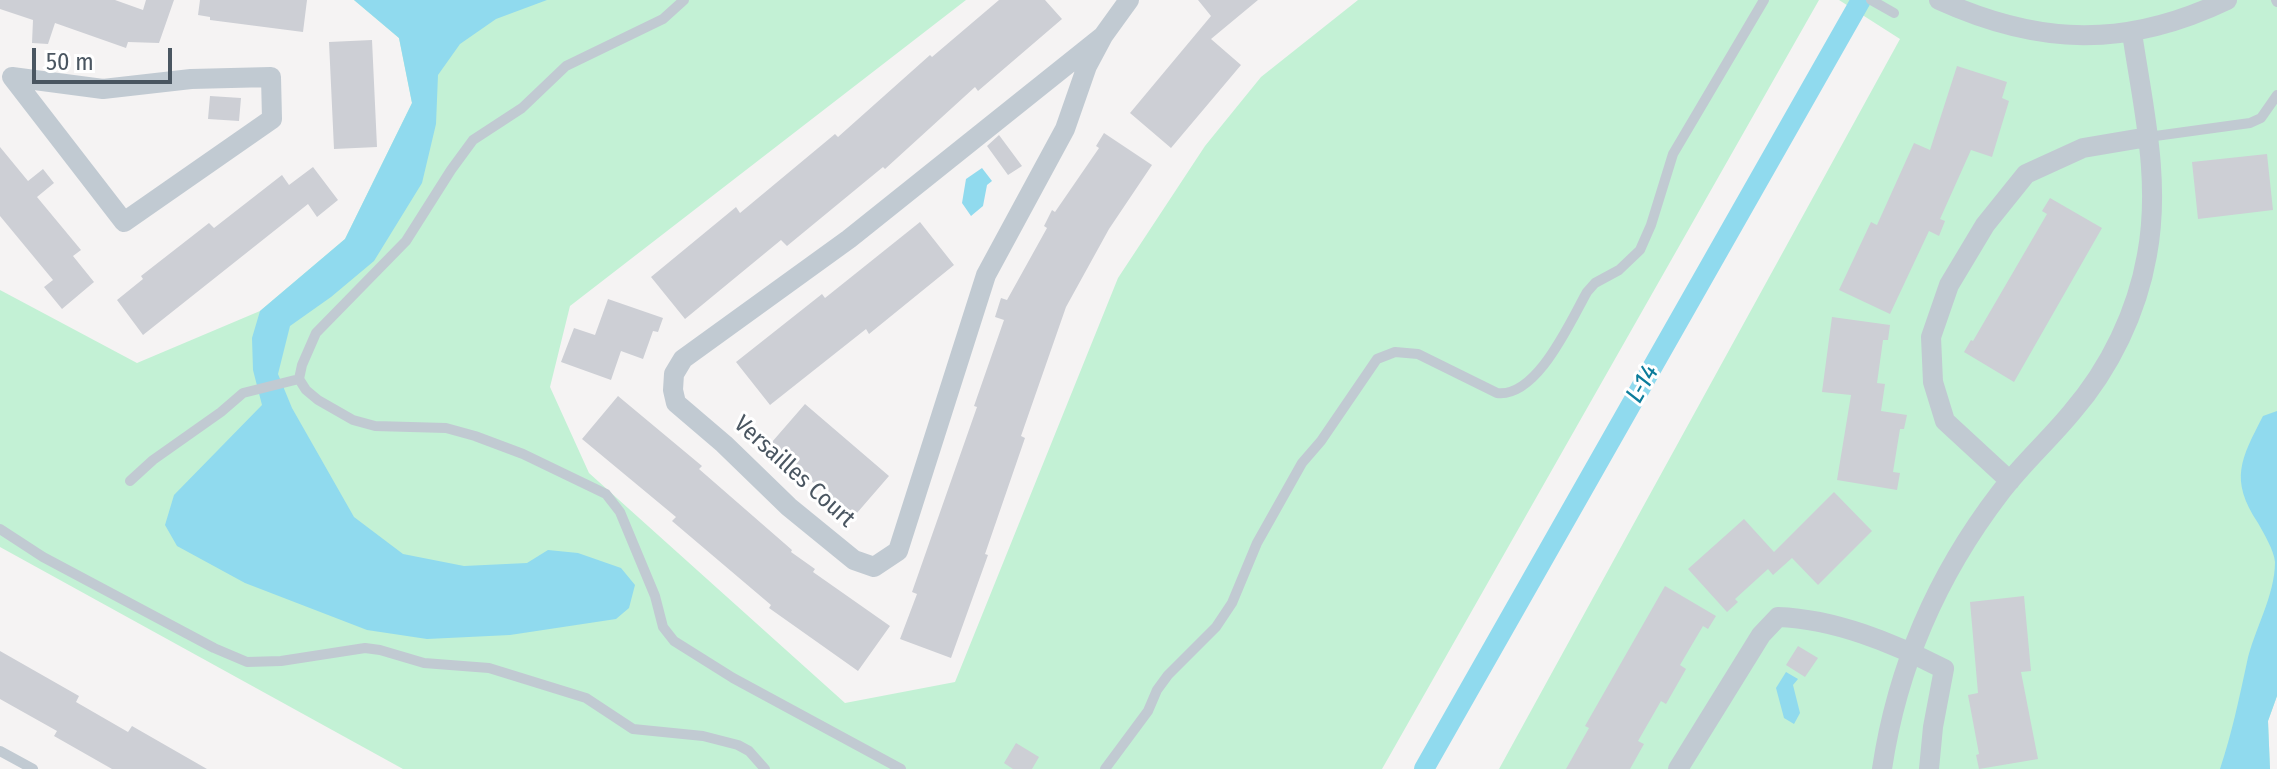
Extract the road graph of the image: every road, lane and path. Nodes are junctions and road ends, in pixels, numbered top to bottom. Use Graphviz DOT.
graph roads {
  1 [pos="684,0"];
  2 [pos="1129,0"];
  3 [pos="1764,0"];
  4 [pos="1871,0"];
  5 [pos="1939,0"];
  6 [pos="2227,0"];
  7 [pos="1894,13"];
  8 [pos="2132,33"];
  9 [pos="1103,36"];
  10 [pos="6,73"];
  11 [pos="2277,95"];
  12 [pos="2148,137"];
  13 [pos="299,379"];
  14 [pos="130,481"];
  15 [pos="2010,481"];
  16 [pos="0,529"];
  17 [pos="1911,652"];
  18 [pos="0,751"];
  19 [pos="33,769"];
  20 [pos="765,769"];
  21 [pos="901,769"];
  22 [pos="1105,769"];
  23 [pos="1678,769"];
  24 [pos="1882,769"];
  25 [pos="1929,769"];
  1 -- 13 [label="lane"];
  2 -- 9 [label="street, Versailles Court"];
  3 -- 22 [label="lane"];
  4 -- 7 [label="lane"];
  5 -- 8 [label="street"];
  6 -- 8 [label="street"];
  8 -- 12 [label="street"];
  9 -- 9 [label="street, Versailles Court"];
  10 -- 10 [label="street"];
  11 -- 12 [label="lane"];
  12 -- 15 [label="street"];
  12 -- 15 [label="street"];
  13 -- 14 [label="lane"];
  13 -- 21 [label="lane"];
  15 -- 17 [label="street"];
  16 -- 20 [label="lane"];
  17 -- 23 [label="street"];
  17 -- 24 [label="street"];
  17 -- 25 [label="street"];
  18 -- 19 [label="lane"];
}
